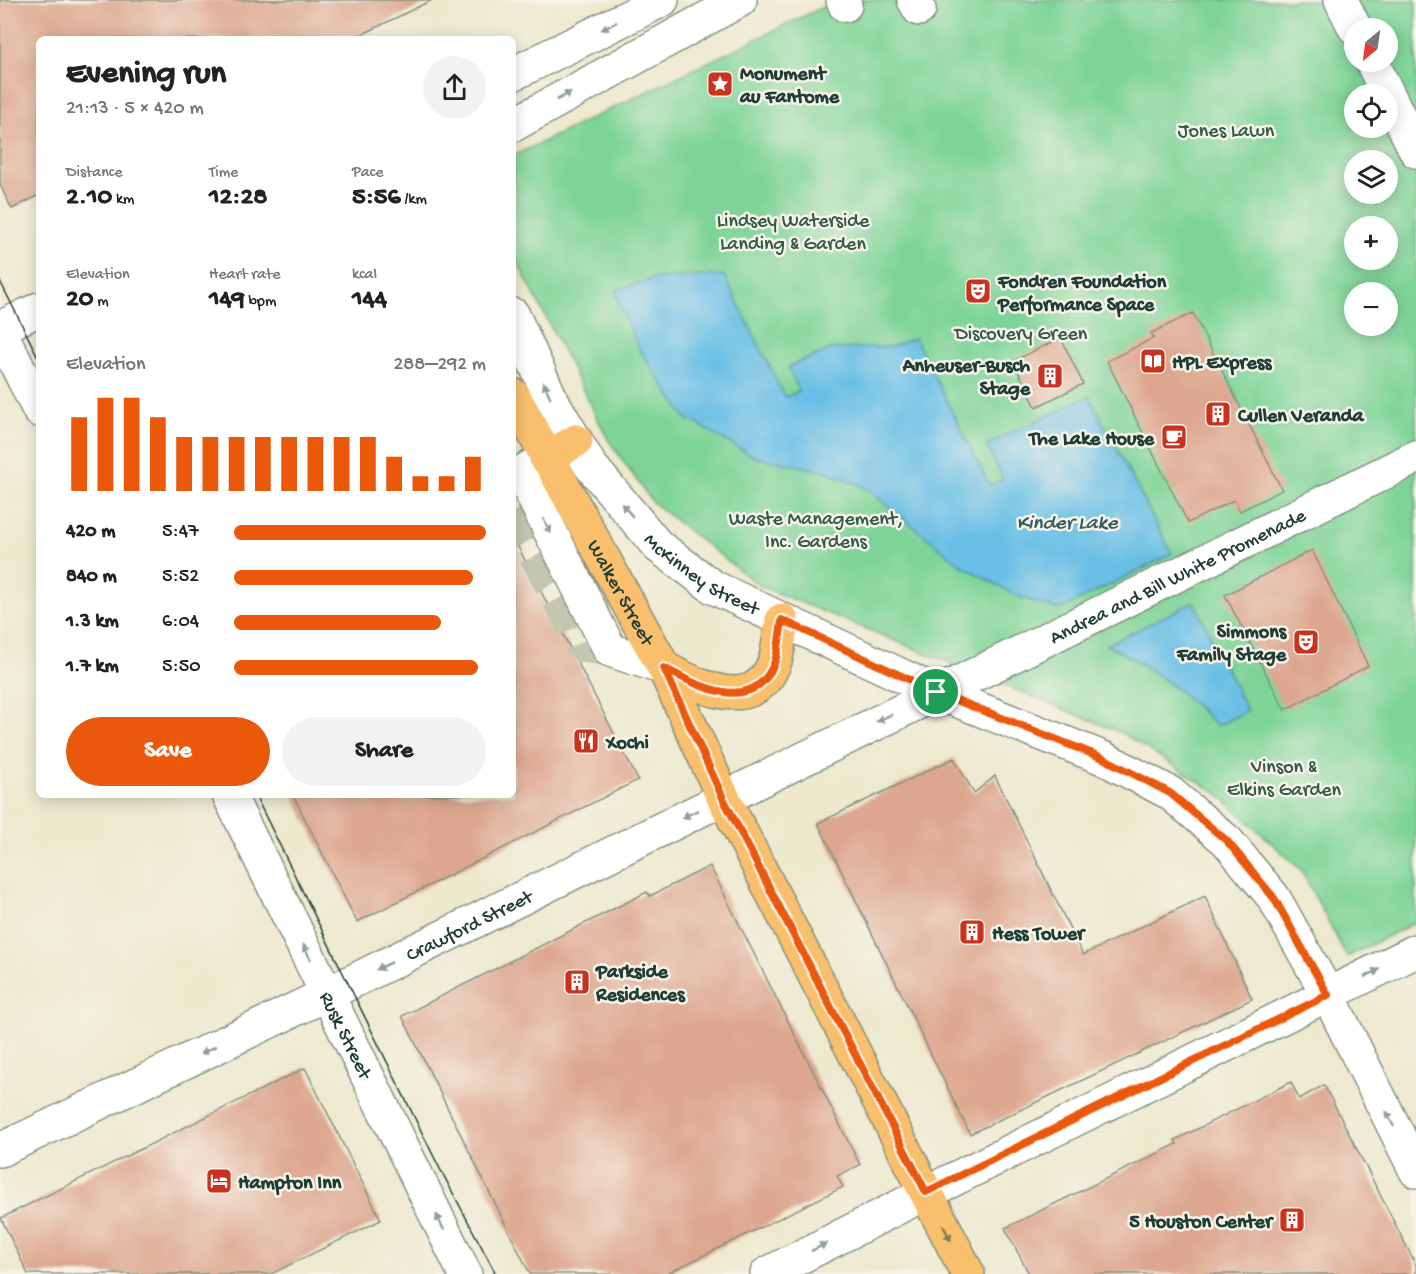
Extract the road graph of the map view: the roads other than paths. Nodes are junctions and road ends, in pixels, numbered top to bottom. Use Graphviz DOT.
graph roads {
  1 [pos="662,0"];
  2 [pos="740,0"];
  3 [pos="1341,0"];
  4 [pos="1350,18"];
  5 [pos="1377,72"];
  6 [pos="516,73"];
  7 [pos="516,122"];
  8 [pos="1416,151"];
  9 [pos="36,311"];
  10 [pos="516,322"];
  11 [pos="0,330"];
  12 [pos="18,363"];
  13 [pos="516,401"];
  14 [pos="36,403"];
  15 [pos="576,441"];
  16 [pos="1416,457"];
  17 [pos="546,458"];
  18 [pos="782,620"];
  19 [pos="664,668"];
  20 [pos="936,692"];
  21 [pos="230,798"];
  22 [pos="723,798"];
  23 [pos="1412,962"];
  24 [pos="327,994"];
  25 [pos="1328,995"];
  26 [pos="0,1150"];
  27 [pos="1416,1171"];
  28 [pos="926,1192"];
  29 [pos="465,1274"];
  30 [pos="767,1274"];
  31 [pos="968,1274"];
  1 -- 6 [label="street, one-way"];
  7 -- 2 [label="street, one-way"];
  3 -- 4 [label="street"];
  5 -- 8 [label="street"];
  9 -- 11 [label="street"];
  15 -- 10 [label="street, McKinney Street, one-way"];
  11 -- 12 [label="street"];
  12 -- 14 [label="street"];
  13 -- 17 [label="main road, Walker Street"];
  15 -- 17 [label="main road"];
  18 -- 15 [label="street, McKinney Street, one-way"];
  16 -- 20 [label="street, Andrea and Bill White Promenade"];
  17 -- 19 [label="main road, Walker Street, one-way"];
  18 -- 19 [label="main road"];
  18 -- 20 [label="street, McKinney Street"];
  19 -- 22 [label="main road, Walker Street"];
  20 -- 22 [label="street, Crawford Street, one-way"];
  20 -- 25 [label="street, McKinney Street"];
  24 -- 21 [label="street, Rusk Street, one-way"];
  22 -- 24 [label="street, Crawford Street, one-way"];
  22 -- 28 [label="main road, Walker Street"];
  25 -- 23 [label="street, one-way"];
  24 -- 26 [label="street, Crawford Street, one-way"];
  29 -- 24 [label="street, Rusk Street, one-way"];
  27 -- 25 [label="street, McKinney Street, one-way"];
  25 -- 28 [label="street"];
  30 -- 28 [label="street, one-way"];
  28 -- 31 [label="main road, Walker Street, one-way"];
}
